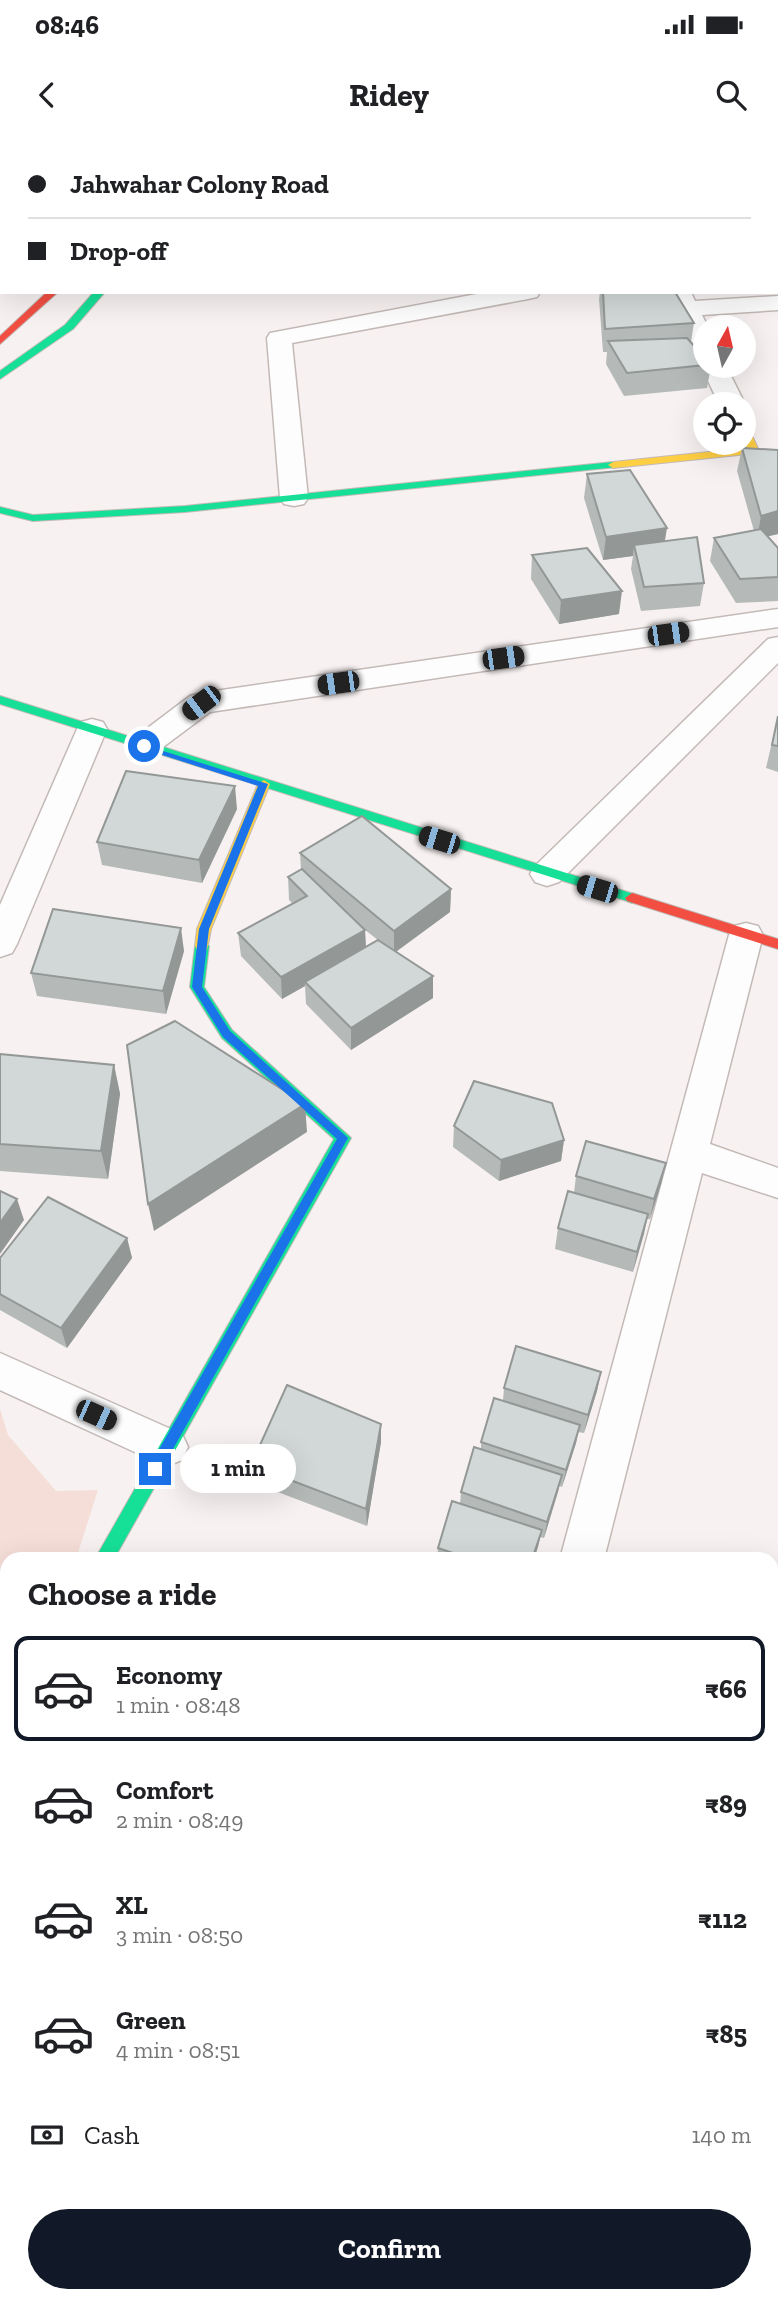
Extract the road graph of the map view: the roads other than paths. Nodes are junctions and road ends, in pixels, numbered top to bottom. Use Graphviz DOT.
graph roads {
  1 [pos="51,294"];
  2 [pos="98,294"];
  3 [pos="517,294"];
  4 [pos="683,300"];
  5 [pos="778,303"];
  6 [pos="693,321"];
  7 [pos="0,341"];
  8 [pos="0,376"];
  9 [pos="715,455"];
  10 [pos="294,498"];
  11 [pos="0,510"];
  12 [pos="778,618"];
  13 [pos="778,646"];
  14 [pos="0,700"];
  15 [pos="92,729"];
  16 [pos="144,746"];
  17 [pos="264,784"];
  18 [pos="547,874"];
  19 [pos="762,939"];
  20 [pos="0,944"];
  21 [pos="687,1152"];
  22 [pos="778,1183"];
  23 [pos="0,1371"];
  24 [pos="167,1447"];
  25 [pos="108,1552"];
  26 [pos="584,1552"];
  1 -- 7 [label="street"];
  2 -- 8 [label="street"];
  3 -- 10 [label="street"];
  4 -- 5 [label="street"];
  4 -- 6 [label="street"];
  9 -- 10 [label="street"];
  10 -- 11 [label="street"];
  12 -- 16 [label="street"];
  13 -- 18 [label="street"];
  14 -- 15 [label="street"];
  15 -- 16 [label="street"];
  15 -- 20 [label="street"];
  16 -- 17 [label="street"];
  17 -- 18 [label="street"];
  17 -- 24 [label="street"];
  18 -- 19 [label="street"];
  19 -- 21 [label="street"];
  21 -- 22 [label="street"];
  21 -- 26 [label="street"];
  23 -- 24 [label="street"];
  24 -- 25 [label="street"];
}
